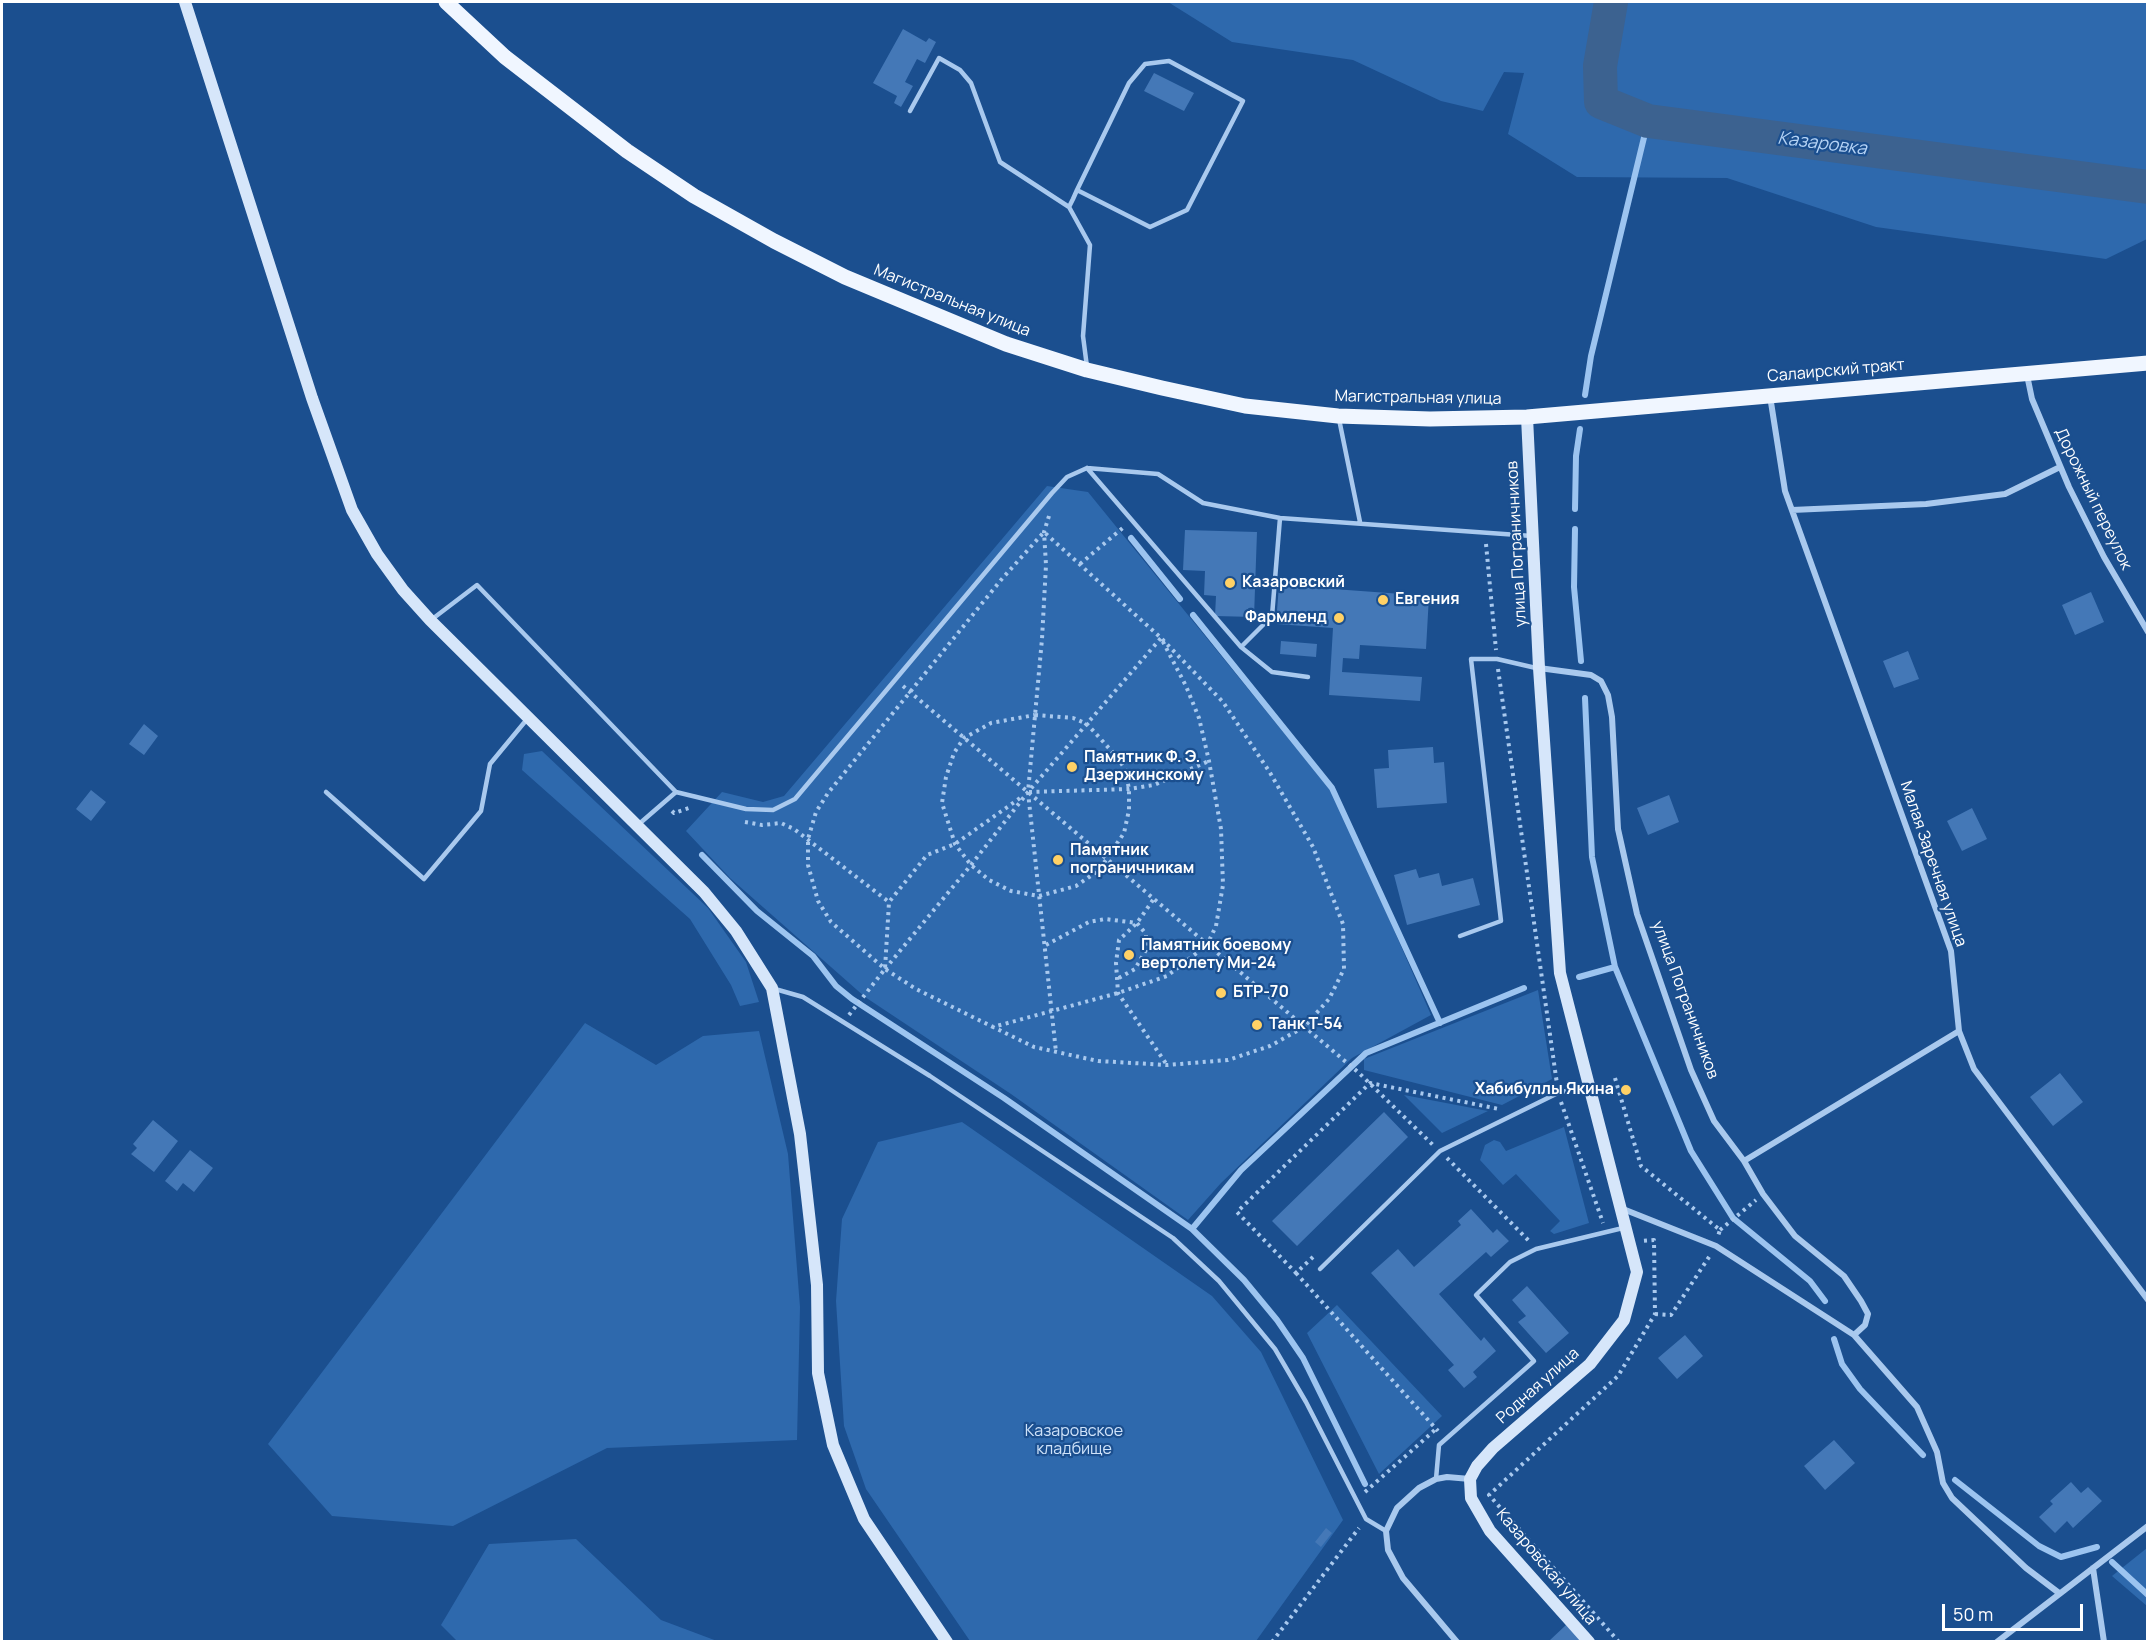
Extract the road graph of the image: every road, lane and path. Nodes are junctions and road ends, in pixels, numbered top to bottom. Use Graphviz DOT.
graph roads {
  1 [pos="185,2"];
  2 [pos="446,2"];
  3 [pos="910,111"];
  4 [pos="1077,190"];
  5 [pos="1069,207"];
  6 [pos="2148,363"];
  7 [pos="1088,370"];
  8 [pos="2027,373"];
  9 [pos="1770,394"];
  10 [pos="1338,416"];
  11 [pos="1527,417"];
  12 [pos="2061,467"];
  13 [pos="1087,468"];
  14 [pos="1050,510"];
  15 [pos="1792,510"];
  16 [pos="1280,518"];
  17 [pos="1131,520"];
  18 [pos="1360,522"];
  19 [pos="1485,531"];
  20 [pos="1044,532"];
  21 [pos="1534,536"];
  22 [pos="1080,564"];
  23 [pos="430,620"];
  24 [pos="2148,632"];
  25 [pos="1161,638"];
  26 [pos="1241,647"];
  27 [pos="1497,659"];
  28 [pos="1539,668"];
  29 [pos="1308,677"];
  30 [pos="896,680"];
  31 [pos="911,693"];
  32 [pos="1035,715"];
  33 [pos="528,718"];
  34 [pos="1087,723"];
  35 [pos="964,738"];
  36 [pos="1209,761"];
  37 [pos="1129,789"];
  38 [pos="326,792"];
  39 [pos="676,792"];
  40 [pos="1028,792"];
  41 [pos="664,803"];
  42 [pos="704,809"];
  43 [pos="735,819"];
  44 [pos="637,825"];
  45 [pos="808,839"];
  46 [pos="955,844"];
  47 [pos="1106,860"];
  48 [pos="971,865"];
  49 [pos="1039,896"];
  50 [pos="1153,900"];
  51 [pos="889,902"];
  52 [pos="1137,923"];
  53 [pos="1460,936"];
  54 [pos="1046,945"];
  55 [pos="1208,945"];
  56 [pos="885,969"];
  57 [pos="1117,979"];
  58 [pos="772,988"];
  59 [pos="1118,993"];
  60 [pos="855,1007"];
  61 [pos="1052,1011"];
  62 [pos="993,1027"];
  63 [pos="1304,1027"];
  64 [pos="1959,1031"];
  65 [pos="1056,1052"];
  66 [pos="1167,1065"];
  67 [pos="1615,1078"];
  68 [pos="1556,1082"];
  69 [pos="1370,1083"];
  70 [pos="1590,1085"];
  71 [pos="1547,1086"];
  72 [pos="1558,1093"];
  73 [pos="1492,1114"];
  74 [pos="1442,1139"];
  75 [pos="1432,1144"];
  76 [pos="1440,1151"];
  77 [pos="1424,1152"];
  78 [pos="1744,1161"];
  79 [pos="1764,1194"];
  80 [pos="1623,1209"];
  81 [pos="1627,1227"];
  82 [pos="1720,1230"];
  83 [pos="1606,1232"];
  84 [pos="1630,1242"];
  85 [pos="1716,1246"];
  86 [pos="1321,1249"];
  87 [pos="1536,1249"];
  88 [pos="1320,1269"];
  89 [pos="1296,1273"];
  90 [pos="2148,1300"];
  91 [pos="1655,1314"];
  92 [pos="1854,1335"];
  93 [pos="1436,1429"];
  94 [pos="1446,1440"];
  95 [pos="1436,1479"];
  96 [pos="1470,1479"];
  97 [pos="1356,1500"];
  98 [pos="1366,1519"];
  99 [pos="2148,1526"];
  100 [pos="1386,1531"];
  101 [pos="2093,1568"];
  102 [pos="2059,1593"];
  103 [pos="947,1641"];
  104 [pos="1272,1641"];
  105 [pos="1457,1641"];
  106 [pos="1588,1641"];
  107 [pos="1619,1641"];
  108 [pos="1997,1641"];
  109 [pos="2104,1641"];
  1 -- 23 [label="street"];
  2 -- 7 [label="main road, Магистральная улица"];
  3 -- 5 [label="lane"];
  4 -- 4 [label="lane"];
  4 -- 5 [label="lane"];
  5 -- 7 [label="lane"];
  6 -- 8 [label="main road, Салаирский тракт"];
  7 -- 10 [label="main road, Магистральная улица"];
  8 -- 9 [label="main road, Салаирский тракт"];
  8 -- 12 [label="street, Дорожный переулок"];
  9 -- 11 [label="main road, Салаирский тракт"];
  9 -- 15 [label="street, Малая Заречная улица"];
  10 -- 11 [label="main road, Магистральная улица"];
  10 -- 18 [label="lane"];
  11 -- 21 [label="street, улица Пограничников"];
  12 -- 15 [label="street"];
  12 -- 24 [label="street, Дорожный переулок"];
  13 -- 16 [label="lane"];
  13 -- 17 [label="lane"];
  13 -- 30 [label="lane"];
  14 -- 20 [label="path"];
  15 -- 64 [label="street, Малая Заречная улица"];
  16 -- 18 [label="lane"];
  16 -- 26 [label="lane"];
  17 -- 22 [label="path"];
  17 -- 26 [label="lane"];
  18 -- 19 [label="lane"];
  19 -- 21 [label="lane"];
  19 -- 27 [label="path"];
  20 -- 22 [label="path"];
  20 -- 31 [label="path"];
  20 -- 32 [label="path"];
  21 -- 28 [label="street, улица Пограничников"];
  22 -- 25 [label="path"];
  23 -- 33 [label="street"];
  23 -- 39 [label="lane"];
  25 -- 34 [label="path"];
  25 -- 36 [label="path"];
  25 -- 63 [label="path"];
  26 -- 29 [label="lane"];
  27 -- 28 [label="lane, улица Пограничников"];
  27 -- 53 [label="lane, улица Пограничников"];
  27 -- 68 [label="path"];
  28 -- 70 [label="street, улица Пограничников"];
  28 -- 78 [label="street, улица Пограничников"];
  30 -- 31 [label="path"];
  30 -- 39 [label="lane"];
  31 -- 35 [label="path"];
  31 -- 45 [label="path"];
  32 -- 34 [label="path"];
  32 -- 35 [label="path"];
  32 -- 40 [label="path"];
  33 -- 38 [label="lane"];
  33 -- 44 [label="street"];
  34 -- 37 [label="path"];
  34 -- 40 [label="path"];
  35 -- 40 [label="path"];
  35 -- 46 [label="path"];
  36 -- 37 [label="path"];
  36 -- 55 [label="path"];
  37 -- 40 [label="path"];
  37 -- 47 [label="path"];
  39 -- 41 [label="lane"];
  40 -- 46 [label="path"];
  40 -- 47 [label="path"];
  40 -- 48 [label="path"];
  40 -- 49 [label="path"];
  41 -- 42 [label="path"];
  41 -- 44 [label="lane"];
  43 -- 45 [label="path"];
  44 -- 58 [label="street"];
  45 -- 51 [label="path"];
  45 -- 56 [label="path"];
  46 -- 48 [label="path"];
  46 -- 51 [label="path"];
  47 -- 49 [label="path"];
  47 -- 50 [label="path"];
  48 -- 49 [label="path"];
  48 -- 56 [label="path"];
  49 -- 54 [label="path"];
  50 -- 52 [label="path"];
  50 -- 55 [label="path"];
  51 -- 56 [label="path"];
  52 -- 54 [label="path"];
  52 -- 57 [label="path"];
  52 -- 57 [label="path"];
  54 -- 61 [label="path"];
  55 -- 59 [label="path"];
  55 -- 63 [label="path"];
  56 -- 60 [label="path"];
  56 -- 62 [label="path"];
  57 -- 59 [label="path"];
  58 -- 97 [label="lane"];
  58 -- 103 [label="street"];
  59 -- 61 [label="path"];
  59 -- 66 [label="path"];
  61 -- 62 [label="path"];
  61 -- 65 [label="path"];
  62 -- 65 [label="path"];
  63 -- 66 [label="path"];
  63 -- 69 [label="path"];
  64 -- 78 [label="street"];
  64 -- 90 [label="street, Малая Заречная улица"];
  65 -- 66 [label="path"];
  67 -- 82 [label="path"];
  68 -- 71 [label="path"];
  68 -- 72 [label="path"];
  69 -- 73 [label="path"];
  69 -- 75 [label="path"];
  69 -- 89 [label="path"];
  70 -- 72 [label="lane"];
  70 -- 80 [label="street, улица Пограничников"];
  72 -- 76 [label="lane"];
  72 -- 83 [label="path"];
  74 -- 75 [label="path"];
  75 -- 76 [label="path"];
  75 -- 77 [label="path"];
  76 -- 87 [label="path"];
  76 -- 88 [label="lane"];
  78 -- 79 [label="street, улица Пограничников"];
  79 -- 82 [label="path"];
  79 -- 92 [label="street, улица Пограничников"];
  80 -- 81 [label="street, Родная улица"];
  80 -- 85 [label="street"];
  81 -- 83 [label="lane"];
  81 -- 84 [label="street, Родная улица"];
  82 -- 85 [label="path"];
  83 -- 87 [label="lane"];
  84 -- 91 [label="path"];
  84 -- 96 [label="street, Родная улица"];
  85 -- 91 [label="path"];
  85 -- 92 [label="street"];
  86 -- 89 [label="path"];
  87 -- 94 [label="lane"];
  89 -- 93 [label="path"];
  91 -- 107 [label="path"];
  92 -- 102 [label="street"];
  93 -- 94 [label="path"];
  93 -- 97 [label="path"];
  94 -- 95 [label="lane"];
  95 -- 96 [label="street"];
  95 -- 100 [label="street"];
  96 -- 106 [label="street, Казаровская улица"];
  97 -- 98 [label="lane"];
  98 -- 100 [label="lane"];
  98 -- 104 [label="path"];
  99 -- 101 [label="street"];
  100 -- 105 [label="street"];
  101 -- 102 [label="street"];
  101 -- 109 [label="street"];
  102 -- 108 [label="street"];
}
